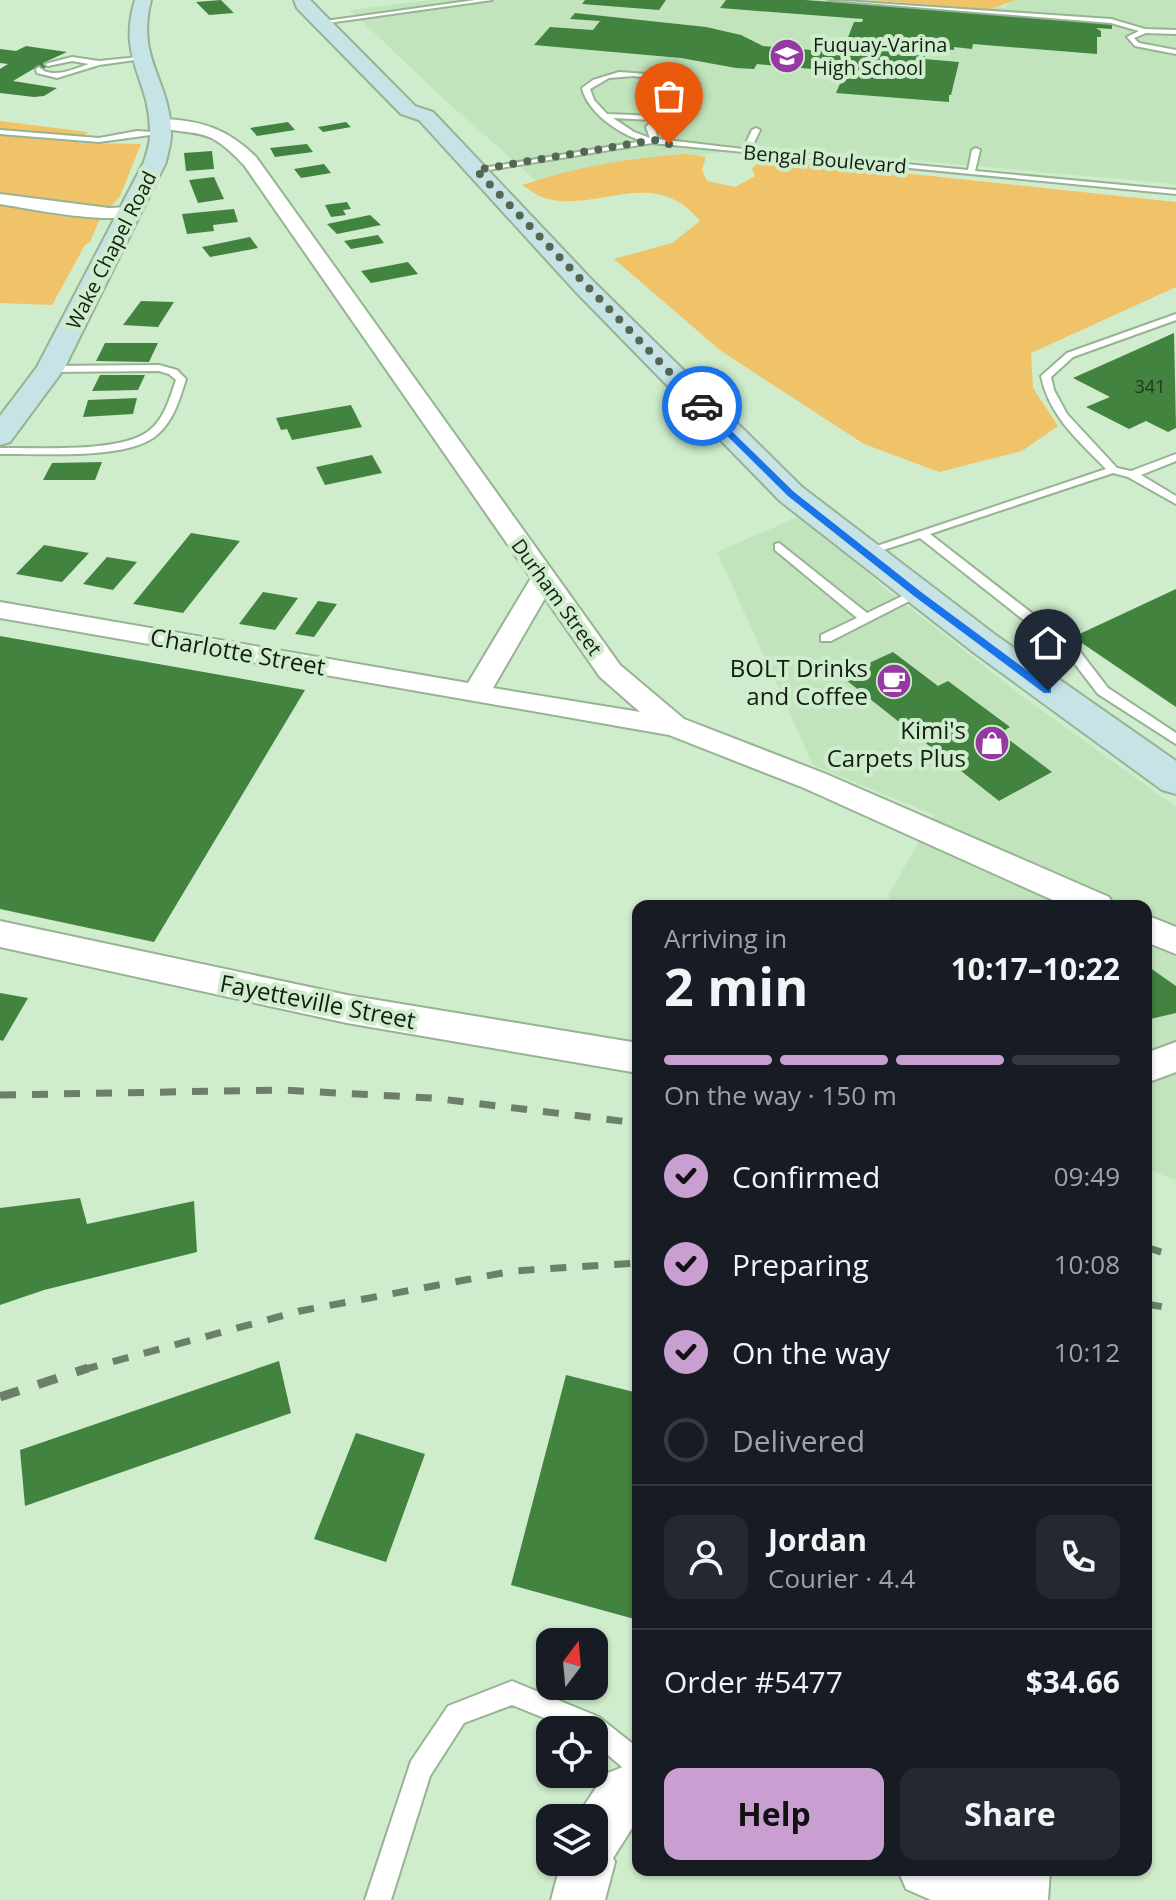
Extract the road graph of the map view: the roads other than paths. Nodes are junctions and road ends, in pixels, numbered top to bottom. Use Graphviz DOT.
graph roads {
  1 [pos="143,0"];
  2 [pos="302,0"];
  3 [pos="315,0"];
  4 [pos="489,0"];
  5 [pos="832,0"];
  6 [pos="330,21"];
  7 [pos="1145,31"];
  8 [pos="1176,32"];
  9 [pos="1176,52"];
  10 [pos="139,59"];
  11 [pos="99,63"];
  12 [pos="48,64"];
  13 [pos="39,69"];
  14 [pos="608,116"];
  15 [pos="660,118"];
  16 [pos="161,128"];
  17 [pos="756,130"];
  18 [pos="0,132"];
  19 [pos="654,140"];
  20 [pos="976,150"];
  21 [pos="746,151"];
  22 [pos="476,170"];
  23 [pos="971,172"];
  24 [pos="1176,192"];
  25 [pos="0,199"];
  26 [pos="130,212"];
  27 [pos="1176,317"];
  28 [pos="50,369"];
  29 [pos="0,436"];
  30 [pos="0,451"];
  31 [pos="1176,457"];
  32 [pos="1113,470"];
  33 [pos="1132,475"];
  34 [pos="1176,501"];
  35 [pos="921,533"];
  36 [pos="779,547"];
  37 [pos="865,552"];
  38 [pos="543,579"];
  39 [pos="917,594"];
  40 [pos="0,610"];
  41 [pos="866,619"];
  42 [pos="826,638"];
  43 [pos="476,693"];
  44 [pos="1087,698"];
  45 [pos="674,726"];
  46 [pos="1176,739"];
  47 [pos="1176,780"];
  48 [pos="1083,900"];
  49 [pos="1152,931"];
  50 [pos="0,934"];
  51 [pos="1176,941"];
  52 [pos="632,1057"];
  53 [pos="1176,1057"];
  54 [pos="1152,1066"];
  55 [pos="632,1759"];
  56 [pos="632,1790"];
  57 [pos="608,1818"];
  58 [pos="584,1876"];
  59 [pos="939,1876"];
  60 [pos="1023,1876"];
  61 [pos="378,1900"];
  62 [pos="578,1900"];
  63 [pos="996,1900"];
  64 [pos="1021,1900"];
  1 -- 10 [label="main road"];
  2 -- 6 [label="main road"];
  3 -- 6 [label="main road"];
  4 -- 6 [label="lane"];
  5 -- 7 [label="lane"];
  6 -- 22 [label="main road"];
  7 -- 8 [label="lane"];
  7 -- 9 [label="lane"];
  10 -- 11 [label="lane"];
  10 -- 16 [label="main road"];
  11 -- 12 [label="lane"];
  11 -- 13 [label="lane"];
  14 -- 15 [label="lane"];
  14 -- 15 [label="lane"];
  14 -- 19 [label="lane"];
  15 -- 19 [label="lane"];
  16 -- 18 [label="lane"];
  16 -- 26 [label="main road, Wake Chapel Road"];
  16 -- 38 [label="street, Durham Street"];
  17 -- 21 [label="lane"];
  19 -- 21 [label="lane, Bengal Boulevard"];
  19 -- 22 [label="lane, Bengal Boulevard"];
  20 -- 23 [label="lane"];
  21 -- 23 [label="lane, Bengal Boulevard"];
  22 -- 37 [label="main road"];
  23 -- 24 [label="lane, Bengal Boulevard"];
  25 -- 26 [label="street"];
  26 -- 28 [label="main road, Wake Chapel Road"];
  27 -- 32 [label="lane"];
  28 -- 29 [label="main road, Wake Chapel Road"];
  28 -- 30 [label="lane"];
  31 -- 33 [label="lane"];
  32 -- 33 [label="lane"];
  32 -- 35 [label="lane"];
  33 -- 34 [label="lane"];
  35 -- 37 [label="lane"];
  35 -- 44 [label="lane"];
  36 -- 41 [label="lane"];
  37 -- 39 [label="main road"];
  38 -- 43 [label="street"];
  38 -- 45 [label="street, Durham Street"];
  39 -- 41 [label="lane"];
  39 -- 44 [label="main road"];
  40 -- 43 [label="street, Charlotte Street"];
  41 -- 42 [label="lane"];
  43 -- 45 [label="street, Charlotte Street"];
  44 -- 46 [label="lane"];
  44 -- 47 [label="main road"];
  45 -- 48 [label="street, Durham Street"];
  49 -- 51 [label="street"];
  50 -- 52 [label="street, Fayetteville Street"];
  53 -- 54 [label="street"];
  55 -- 61 [label="lane"];
  56 -- 57 [label="street"];
  58 -- 62 [label="street"];
  59 -- 63 [label="street"];
  60 -- 64 [label="street"];
}
